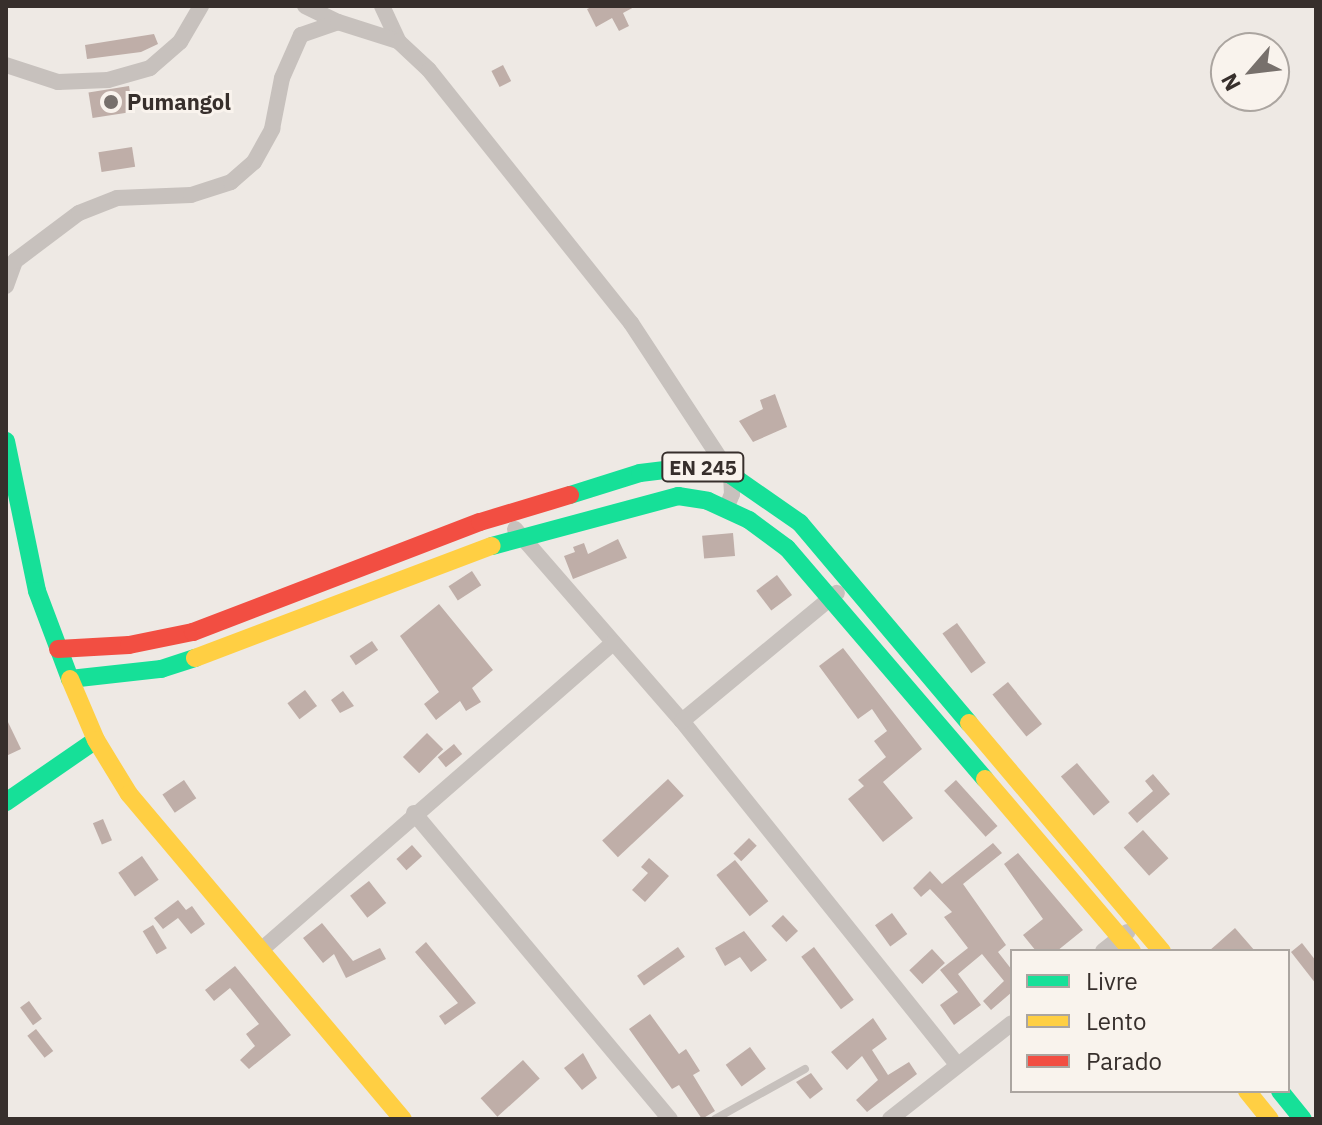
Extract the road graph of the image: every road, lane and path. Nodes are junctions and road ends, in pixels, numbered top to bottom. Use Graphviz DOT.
graph roads {
  1 [pos="201,6"];
  2 [pos="305,6"];
  3 [pos="382,6"];
  4 [pos="338,22"];
  5 [pos="398,41"];
  6 [pos="6,65"];
  7 [pos="6,286"];
  8 [pos="6,441"];
  9 [pos="731,475"];
  10 [pos="726,509"];
  11 [pos="508,513"];
  12 [pos="519,536"];
  13 [pos="850,581"];
  14 [pos="830,599"];
  15 [pos="613,643"];
  16 [pos="58,649"];
  17 [pos="70,679"];
  18 [pos="682,721"];
  19 [pos="96,740"];
  20 [pos="1020,784"];
  21 [pos="1003,800"];
  22 [pos="6,802"];
  23 [pos="414,813"];
  24 [pos="1138,923"];
  25 [pos="1126,944"];
  26 [pos="1160,949"];
  27 [pos="261,950"];
  28 [pos="1010,1025"];
  29 [pos="958,1065"];
  30 [pos="805,1069"];
  31 [pos="1249,1093"];
  32 [pos="1282,1093"];
  33 [pos="403,1119"];
  34 [pos="670,1119"];
  35 [pos="715,1119"];
  36 [pos="890,1119"];
  37 [pos="1270,1119"];
  38 [pos="1303,1119"];
  1 -- 6 [label="street"];
  2 -- 4 [label="street"];
  3 -- 5 [label="street"];
  4 -- 5 [label="street"];
  4 -- 7 [label="street"];
  5 -- 9 [label="street"];
  8 -- 16 [label="main road"];
  9 -- 10 [label="street"];
  9 -- 11 [label="main road, EN 245"];
  9 -- 13 [label="main road, EN 245"];
  10 -- 12 [label="main road, EN 245"];
  10 -- 14 [label="main road, EN 245"];
  11 -- 12 [label="street"];
  11 -- 16 [label="main road, EN 245"];
  12 -- 15 [label="street"];
  12 -- 17 [label="main road, EN 245"];
  13 -- 14 [label="street"];
  13 -- 20 [label="main road, EN 245"];
  14 -- 18 [label="street"];
  14 -- 21 [label="main road, EN 245"];
  15 -- 18 [label="street"];
  15 -- 23 [label="street"];
  16 -- 17 [label="main road"];
  17 -- 19 [label="main road"];
  18 -- 29 [label="street"];
  19 -- 22 [label="main road"];
  19 -- 27 [label="main road"];
  20 -- 21 [label="main road"];
  20 -- 24 [label="main road, EN 245"];
  21 -- 25 [label="main road, EN 245"];
  23 -- 27 [label="street"];
  23 -- 34 [label="street"];
  24 -- 25 [label="street"];
  24 -- 26 [label="main road, EN 245"];
  27 -- 33 [label="main road"];
  28 -- 29 [label="street"];
  29 -- 36 [label="street"];
  30 -- 35 [label="lane"];
  31 -- 37 [label="main road"];
  32 -- 38 [label="main road"];
}
